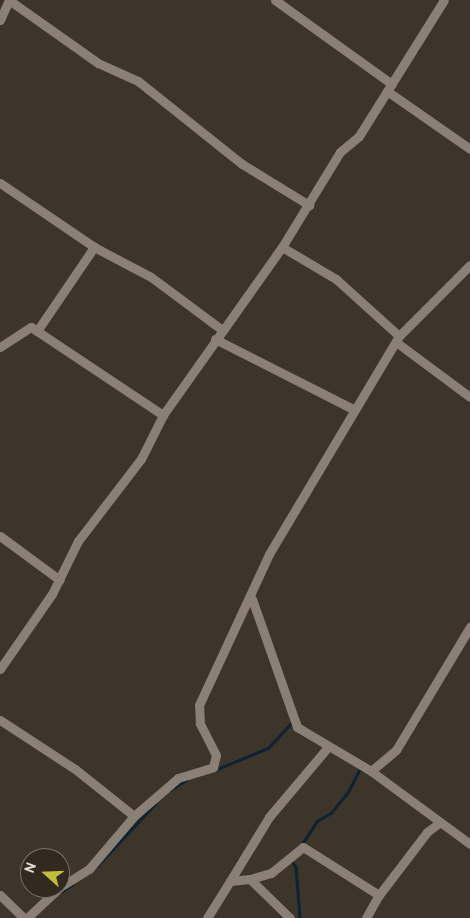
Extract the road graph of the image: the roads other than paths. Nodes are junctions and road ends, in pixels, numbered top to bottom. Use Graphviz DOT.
graph roads {
  1 [pos="9,0"];
  2 [pos="275,0"];
  3 [pos="444,0"];
  4 [pos="0,20"];
  5 [pos="390,88"];
  6 [pos="470,149"];
  7 [pos="0,183"];
  8 [pos="308,205"];
  9 [pos="94,247"];
  10 [pos="282,247"];
  11 [pos="470,265"];
  12 [pos="222,330"];
  13 [pos="36,331"];
  14 [pos="216,339"];
  15 [pos="397,339"];
  16 [pos="0,347"];
  17 [pos="470,397"];
  18 [pos="353,409"];
  19 [pos="163,415"];
  20 [pos="0,536"];
  21 [pos="60,580"];
  22 [pos="252,599"];
  23 [pos="470,627"];
  24 [pos="0,669"];
  25 [pos="0,720"];
  26 [pos="328,747"];
  27 [pos="371,771"];
  28 [pos="134,816"];
  29 [pos="439,823"];
  30 [pos="470,844"];
  31 [pos="250,879"];
  32 [pos="70,881"];
  33 [pos="230,882"];
  34 [pos="0,894"];
  35 [pos="379,896"];
  36 [pos="48,898"];
  37 [pos="26,918"];
  38 [pos="207,918"];
  39 [pos="290,918"];
  40 [pos="366,918"];
  1 -- 4 [label="street"];
  1 -- 8 [label="street"];
  2 -- 5 [label="street"];
  3 -- 5 [label="street"];
  5 -- 6 [label="street"];
  5 -- 8 [label="street"];
  7 -- 9 [label="street"];
  8 -- 10 [label="street"];
  9 -- 12 [label="street"];
  9 -- 13 [label="street"];
  10 -- 12 [label="street"];
  10 -- 15 [label="street"];
  11 -- 15 [label="street"];
  12 -- 14 [label="street"];
  13 -- 16 [label="street"];
  13 -- 19 [label="street"];
  14 -- 18 [label="street"];
  14 -- 19 [label="street"];
  15 -- 17 [label="street"];
  15 -- 18 [label="street"];
  18 -- 22 [label="street"];
  19 -- 21 [label="street"];
  20 -- 21 [label="street"];
  21 -- 24 [label="street"];
  22 -- 26 [label="street"];
  22 -- 28 [label="street"];
  23 -- 27 [label="street"];
  25 -- 28 [label="street"];
  26 -- 27 [label="street"];
  26 -- 33 [label="street"];
  27 -- 29 [label="street"];
  28 -- 32 [label="street"];
  29 -- 30 [label="street"];
  29 -- 35 [label="street"];
  31 -- 33 [label="street"];
  31 -- 35 [label="street"];
  31 -- 39 [label="street"];
  33 -- 38 [label="street"];
  34 -- 37 [label="street"];
  35 -- 40 [label="street"];
  36 -- 37 [label="street"];
}
